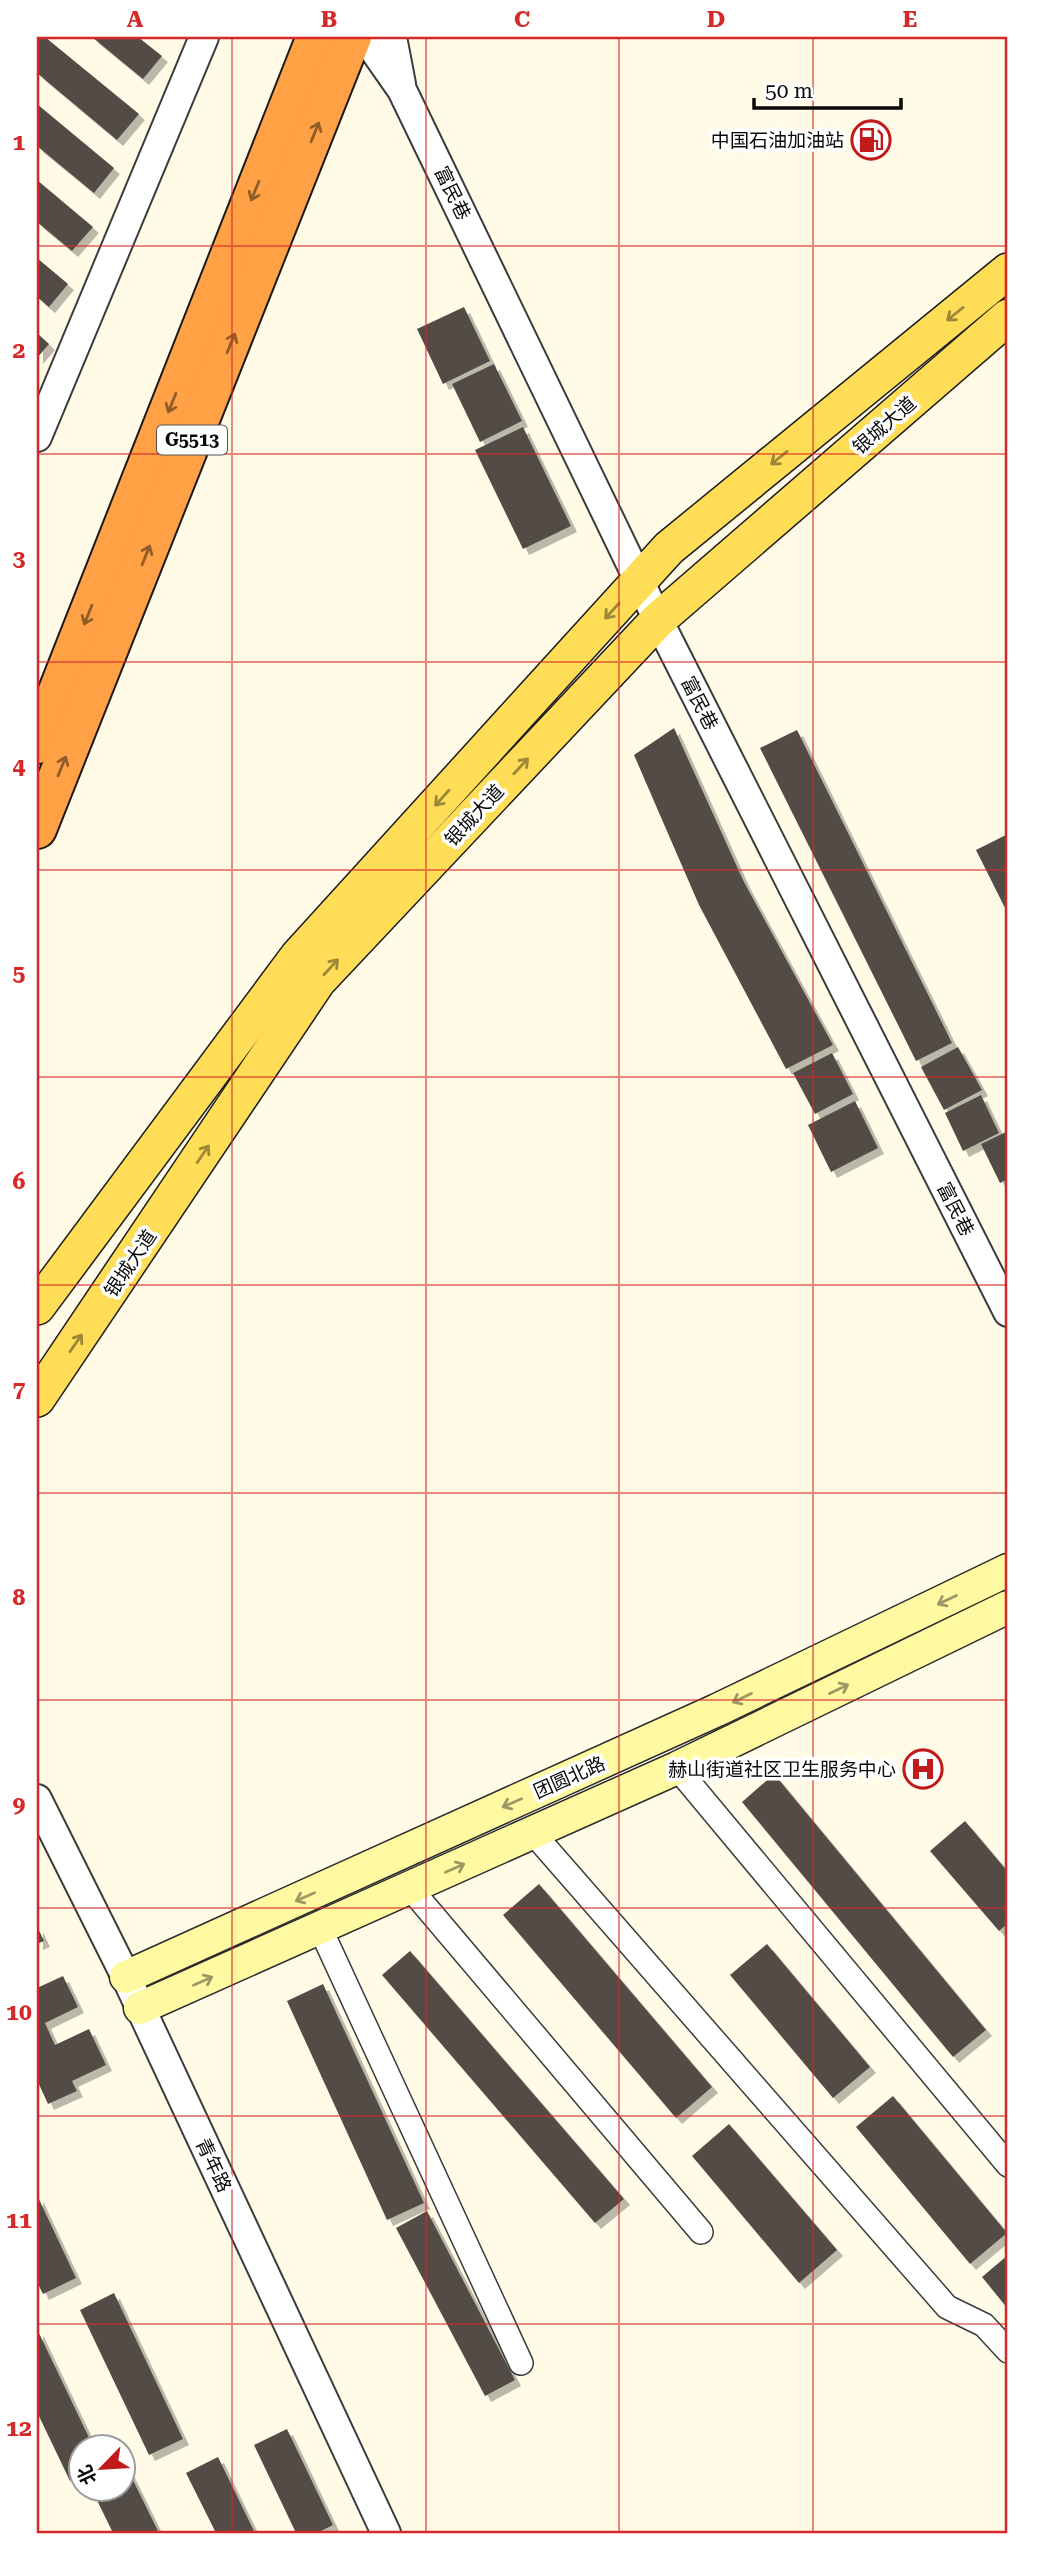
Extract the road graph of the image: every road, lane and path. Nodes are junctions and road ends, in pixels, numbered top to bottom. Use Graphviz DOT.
graph roads {
  1 [pos="204,37"];
  2 [pos="392,37"];
  3 [pos="345,40"];
  4 [pos="402,90"];
  5 [pos="1008,271"];
  6 [pos="1008,317"];
  7 [pos="37,437"];
  8 [pos="640,579"];
  9 [pos="658,620"];
  10 [pos="37,744"];
  11 [pos="37,830"];
  12 [pos="37,1307"];
  13 [pos="1008,1312"];
  14 [pos="37,1399"];
  15 [pos="1008,1570"];
  16 [pos="1008,1607"];
  17 [pos="677,1768"];
  18 [pos="37,1800"];
  19 [pos="533,1833"];
  20 [pos="410,1888"];
  21 [pos="320,1928"];
  22 [pos="126,1978"];
  23 [pos="140,2008"];
  24 [pos="1008,2165"];
  25 [pos="701,2232"];
  26 [pos="1008,2351"];
  27 [pos="521,2363"];
  28 [pos="386,2533"];
  1 -- 7 [label="street"];
  2 -- 4 [label="street"];
  3 -- 4 [label="street"];
  3 -- 10 [label="highway, G5513, one-way"];
  11 -- 3 [label="highway, G5513, one-way"];
  4 -- 8 [label="street, 富民巷"];
  5 -- 8 [label="main road, 银城大道, one-way"];
  6 -- 9 [label="main road, 银城大道"];
  8 -- 9 [label="street, 富民巷"];
  8 -- 12 [label="main road, 银城大道, one-way"];
  9 -- 13 [label="street, 富民巷"];
  14 -- 9 [label="main road, 银城大道, one-way"];
  15 -- 22 [label="main road, 团圆北路, one-way"];
  17 -- 16 [label="main road, 团圆北路, one-way"];
  17 -- 19 [label="main road, 团圆北路"];
  17 -- 24 [label="street"];
  18 -- 22 [label="street, 青年路"];
  20 -- 19 [label="main road, 团圆北路, one-way"];
  19 -- 26 [label="street"];
  20 -- 21 [label="main road, 团圆北路"];
  20 -- 25 [label="street"];
  23 -- 21 [label="main road, 团圆北路, one-way"];
  21 -- 27 [label="street"];
  22 -- 23 [label="street, 青年路"];
  23 -- 28 [label="street, 青年路"];
}
